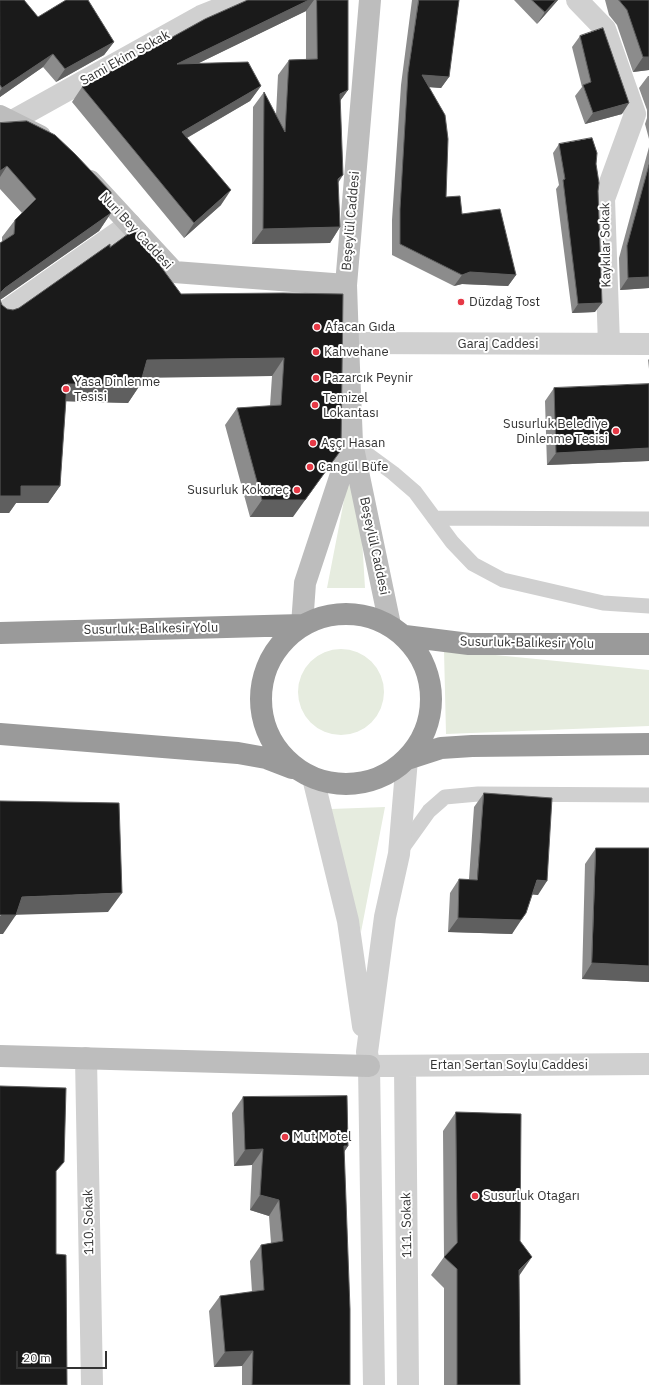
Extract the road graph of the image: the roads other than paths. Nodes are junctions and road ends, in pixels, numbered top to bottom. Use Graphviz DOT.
graph roads {
  1 [pos="241,0"];
  2 [pos="370,0"];
  3 [pos="577,0"];
  4 [pos="198,8"];
  5 [pos="6,118"];
  6 [pos="57,146"];
  7 [pos="78,168"];
  8 [pos="130,224"];
  9 [pos="346,285"];
  10 [pos="0,315"];
  11 [pos="348,343"];
  12 [pos="609,344"];
  13 [pos="649,344"];
  14 [pos="352,443"];
  15 [pos="434,518"];
  16 [pos="649,519"];
  17 [pos="649,606"];
  18 [pos="302,625"];
  19 [pos="398,630"];
  20 [pos="0,633"];
  21 [pos="649,644"];
  22 [pos="3,738"];
  23 [pos="649,744"];
  24 [pos="407,759"];
  25 [pos="305,774"];
  26 [pos="649,794"];
  27 [pos="399,854"];
  28 [pos="0,1056"];
  29 [pos="86,1058"];
  30 [pos="368,1059"];
  31 [pos="649,1064"];
  32 [pos="405,1066"];
  33 [pos="92,1385"];
  34 [pos="374,1385"];
  35 [pos="408,1385"];
  1 -- 4 [label="street, Sami Ekim Sokak"];
  2 -- 9 [label="main road, Beşeylül Caddesi"];
  3 -- 12 [label="street, Kaykılar Sokak"];
  4 -- 5 [label="street, Sami Ekim Sokak"];
  5 -- 6 [label="main road"];
  7 -- 8 [label="main road, Nuri Bey Caddesi"];
  8 -- 9 [label="main road, Nuri Bey Caddesi"];
  8 -- 10 [label="street"];
  9 -- 11 [label="main road, Beşeylül Caddesi"];
  11 -- 12 [label="street, Garaj Caddesi"];
  11 -- 14 [label="main road, Beşeylül Caddesi"];
  12 -- 13 [label="street, Garaj Caddesi"];
  14 -- 15 [label="lane"];
  14 -- 18 [label="main road, Beşeylül Caddesi"];
  14 -- 19 [label="main road, Beşeylül Caddesi"];
  15 -- 16 [label="lane"];
  15 -- 17 [label="lane"];
  18 -- 19 [label="highway, Susurluk-Balıkesir Yolu"];
  18 -- 20 [label="highway, Susurluk-Balıkesir Yolu"];
  18 -- 25 [label="highway, Susurluk-Balıkesir Yolu"];
  19 -- 21 [label="highway, Susurluk-Balıkesir Yolu"];
  19 -- 24 [label="highway, Susurluk-Balıkesir Yolu"];
  22 -- 25 [label="highway, Susurluk-Balıkesir Yolu"];
  23 -- 24 [label="highway, Susurluk-Balıkesir Yolu"];
  24 -- 25 [label="highway, Susurluk-Balıkesir Yolu"];
  24 -- 27 [label="street"];
  25 -- 30 [label="street"];
  26 -- 27 [label="lane"];
  27 -- 30 [label="street"];
  28 -- 29 [label="main road"];
  29 -- 30 [label="main road"];
  29 -- 33 [label="street, 110. Sokak"];
  30 -- 32 [label="street, Ertan Sertan Soylu Caddesi"];
  30 -- 34 [label="street"];
  31 -- 32 [label="street, Ertan Sertan Soylu Caddesi"];
  32 -- 35 [label="street, 111. Sokak"];
}
